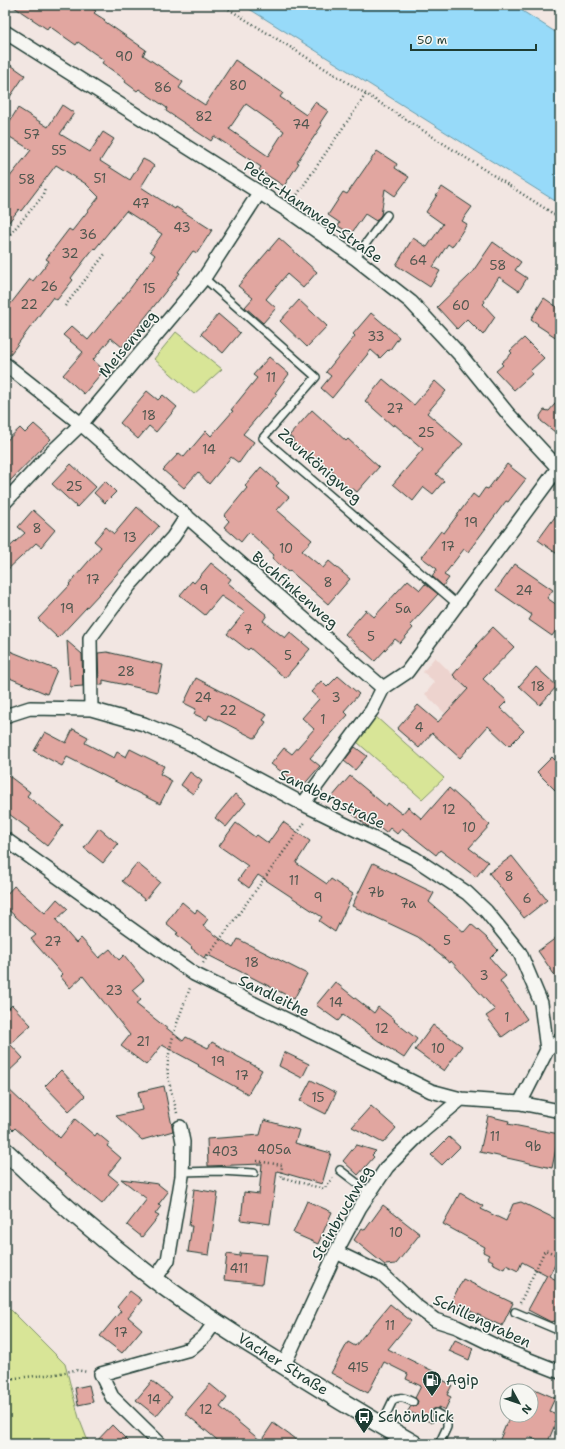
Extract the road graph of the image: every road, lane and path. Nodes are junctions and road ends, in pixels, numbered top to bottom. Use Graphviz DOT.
graph roads {
  1 [pos="222,5"];
  2 [pos="548,5"];
  3 [pos="560,12"];
  4 [pos="5,32"];
  5 [pos="366,94"];
  6 [pos="45,188"];
  7 [pos="259,193"];
  8 [pos="286,210"];
  9 [pos="386,215"];
  10 [pos="560,218"];
  11 [pos="5,240"];
  12 [pos="105,254"];
  13 [pos="355,258"];
  14 [pos="204,278"];
  15 [pos="65,306"];
  16 [pos="5,364"];
  17 [pos="81,424"];
  18 [pos="559,469"];
  19 [pos="5,502"];
  20 [pos="187,516"];
  21 [pos="458,605"];
  22 [pos="383,688"];
  23 [pos="91,709"];
  24 [pos="5,716"];
  25 [pos="309,807"];
  26 [pos="5,839"];
  27 [pos="194,974"];
  28 [pos="560,1040"];
  29 [pos="547,1050"];
  30 [pos="460,1099"];
  31 [pos="520,1103"];
  32 [pos="560,1111"];
  33 [pos="180,1127"];
  34 [pos="5,1151"];
  35 [pos="340,1170"];
  36 [pos="182,1172"];
  37 [pos="254,1173"];
  38 [pos="370,1193"];
  39 [pos="336,1252"];
  40 [pos="560,1256"];
  41 [pos="155,1279"];
  42 [pos="515,1312"];
  43 [pos="215,1322"];
  44 [pos="560,1331"];
  45 [pos="284,1365"];
  46 [pos="560,1372"];
  47 [pos="101,1374"];
  48 [pos="5,1379"];
  49 [pos="413,1402"];
  50 [pos="436,1413"];
  51 [pos="381,1425"];
  52 [pos="160,1444"];
  53 [pos="414,1444"];
  54 [pos="439,1444"];
  1 -- 5 [label="path"];
  2 -- 3 [label="path"];
  4 -- 7 [label="street, Peter-Hannweg-Straße"];
  5 -- 8 [label="path"];
  5 -- 10 [label="path"];
  6 -- 11 [label="path"];
  7 -- 8 [label="street, Peter-Hannweg-Straße"];
  7 -- 14 [label="street, Meisenweg"];
  8 -- 13 [label="street, Peter-Hannweg-Straße"];
  9 -- 13 [label="lane"];
  12 -- 15 [label="path"];
  13 -- 18 [label="street, Peter-Hannweg-Straße"];
  14 -- 17 [label="street, Meisenweg"];
  14 -- 21 [label="lane, Zaunkönigweg"];
  16 -- 17 [label="street, Buchfinkenweg"];
  17 -- 19 [label="street, Meisenweg"];
  17 -- 20 [label="street, Buchfinkenweg"];
  18 -- 21 [label="street"];
  20 -- 22 [label="street, Buchfinkenweg"];
  20 -- 23 [label="street"];
  21 -- 22 [label="street"];
  22 -- 25 [label="street"];
  23 -- 24 [label="street, Sandbergstraße"];
  23 -- 25 [label="street, Sandbergstraße"];
  25 -- 27 [label="path"];
  25 -- 29 [label="street, Sandbergstraße"];
  26 -- 27 [label="street, Sandleithe"];
  27 -- 30 [label="street, Sandleithe"];
  27 -- 33 [label="path"];
  28 -- 29 [label="street"];
  29 -- 31 [label="street"];
  30 -- 31 [label="street, Sandleithe"];
  30 -- 38 [label="street, Steinbruchweg"];
  31 -- 32 [label="street, Sandleithe"];
  33 -- 36 [label="street"];
  34 -- 41 [label="street, Vacher Straße"];
  35 -- 37 [label="path"];
  35 -- 38 [label="lane"];
  36 -- 37 [label="lane"];
  36 -- 41 [label="street"];
  38 -- 39 [label="street, Steinbruchweg"];
  39 -- 45 [label="street, Steinbruchweg"];
  39 -- 46 [label="street, Schillengraben"];
  40 -- 42 [label="path"];
  41 -- 43 [label="street, Vacher Straße"];
  42 -- 44 [label="lane, Schillengraben"];
  43 -- 45 [label="street, Vacher Straße"];
  43 -- 47 [label="street"];
  45 -- 51 [label="street, Vacher Straße"];
  47 -- 48 [label="path"];
  47 -- 52 [label="street"];
  49 -- 51 [label="lane"];
  50 -- 54 [label="lane"];
  51 -- 53 [label="street, Vacher Straße"];
}
